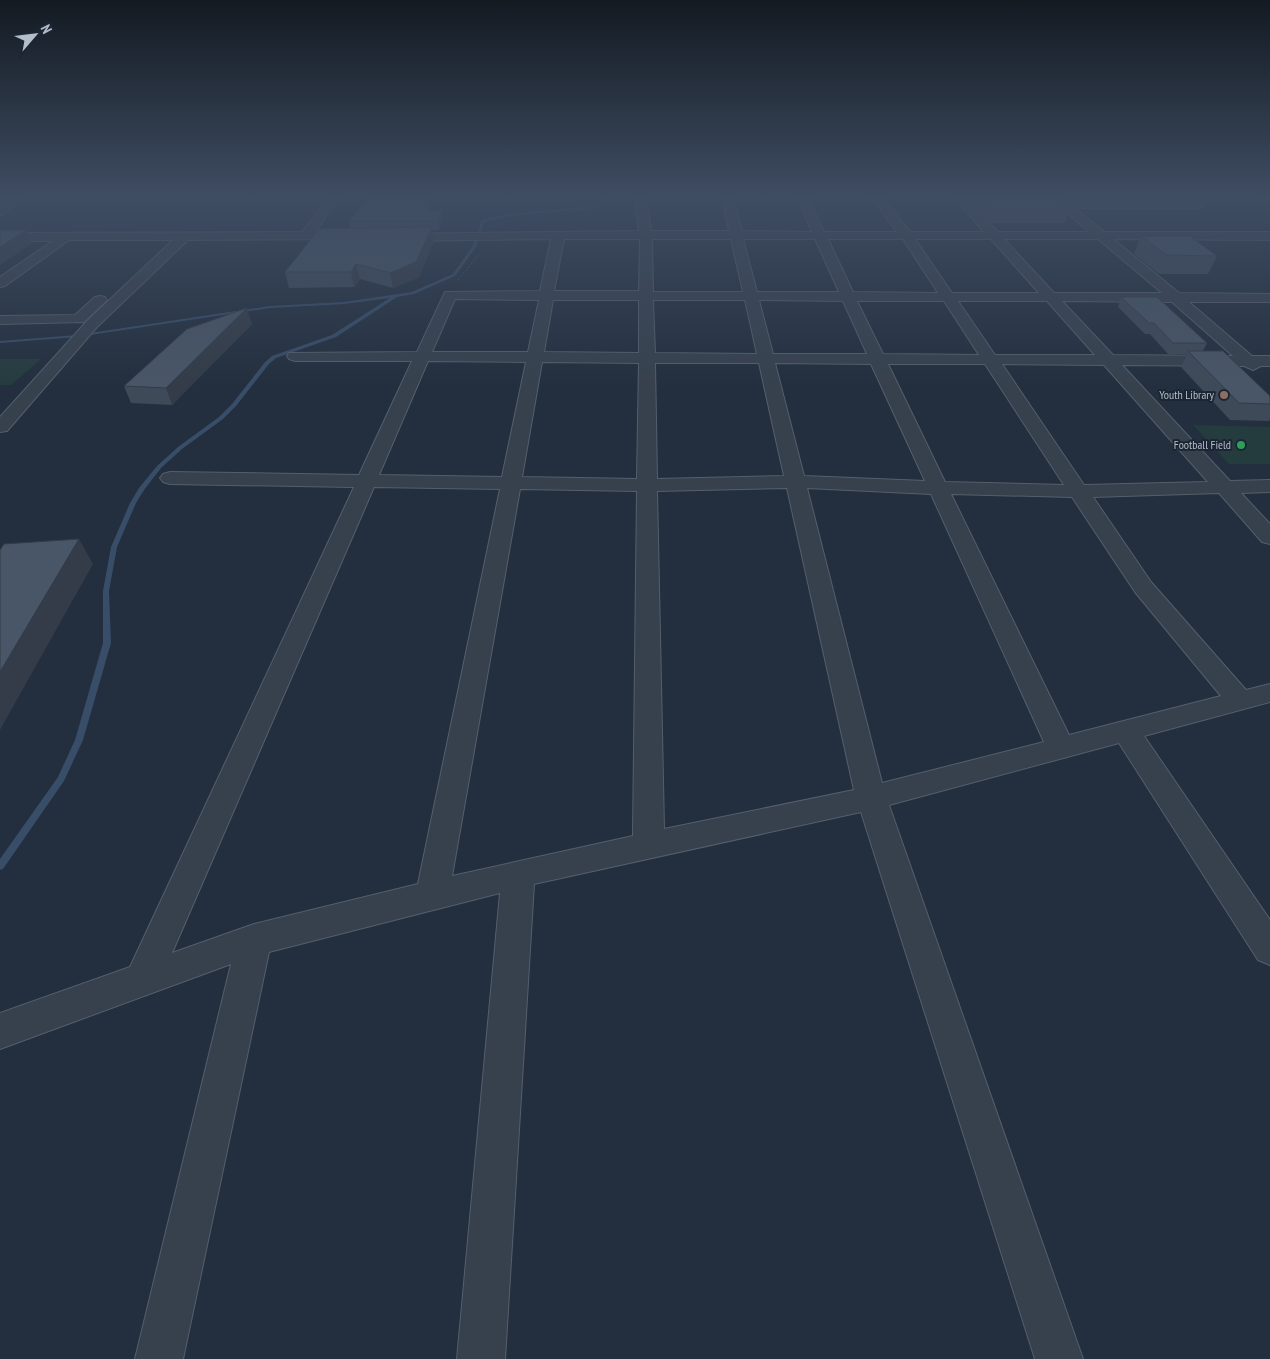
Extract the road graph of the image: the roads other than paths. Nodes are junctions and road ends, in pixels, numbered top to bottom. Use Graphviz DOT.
graph roads {
  1 [pos="34,259"];
  2 [pos="144,259"];
  3 [pos="160,259"];
  4 [pos="553,259"];
  5 [pos="646,259"];
  6 [pos="741,259"];
  7 [pos="831,259"];
  8 [pos="923,259"];
  9 [pos="1017,259"];
  10 [pos="1130,259"];
  11 [pos="0,272"];
  12 [pos="16,272"];
  13 [pos="0,283"];
  14 [pos="546,296"];
  15 [pos="750,296"];
  16 [pos="848,296"];
  17 [pos="647,297"];
  18 [pos="948,297"];
  19 [pos="1053,297"];
  20 [pos="1176,298"];
  21 [pos="1270,298"];
  22 [pos="0,320"];
  23 [pos="295,356"];
  24 [pos="423,356"];
  25 [pos="535,358"];
  26 [pos="647,358"];
  27 [pos="878,358"];
  28 [pos="765,359"];
  29 [pos="990,360"];
  30 [pos="1107,360"];
  31 [pos="1248,361"];
  32 [pos="1266,367"];
  33 [pos="1,427"];
  34 [pos="170,478"];
  35 [pos="367,481"];
  36 [pos="511,481"];
  37 [pos="796,482"];
  38 [pos="648,485"];
  39 [pos="1270,486"];
  40 [pos="1223,487"];
  41 [pos="936,488"];
  42 [pos="1078,491"];
  43 [pos="1270,537"];
  44 [pos="1270,693"];
  45 [pos="1240,701"];
  46 [pos="1126,732"];
  47 [pos="1061,747"];
  48 [pos="870,798"];
  49 [pos="649,845"];
  50 [pos="518,874"];
  51 [pos="432,894"];
  52 [pos="254,940"];
  53 [pos="1270,949"];
  54 [pos="142,980"];
  55 [pos="0,1031"];
  56 [pos="159,1359"];
  57 [pos="481,1359"];
  58 [pos="1059,1359"];
  1 -- 12 [label="street"];
  2 -- 22 [label="street"];
  3 -- 33 [label="street"];
  4 -- 14 [label="street"];
  5 -- 17 [label="street"];
  6 -- 15 [label="street"];
  7 -- 16 [label="street"];
  8 -- 18 [label="street"];
  9 -- 19 [label="street"];
  10 -- 20 [label="street"];
  11 -- 12 [label="street"];
  12 -- 13 [label="street"];
  14 -- 17 [label="street"];
  14 -- 24 [label="street"];
  14 -- 25 [label="street"];
  15 -- 16 [label="street"];
  15 -- 17 [label="street"];
  15 -- 28 [label="street"];
  16 -- 18 [label="street"];
  16 -- 27 [label="street"];
  17 -- 26 [label="street"];
  18 -- 19 [label="street"];
  18 -- 29 [label="street"];
  19 -- 20 [label="street"];
  19 -- 30 [label="street"];
  20 -- 21 [label="street"];
  20 -- 31 [label="street"];
  23 -- 24 [label="street"];
  24 -- 25 [label="street"];
  24 -- 35 [label="street"];
  25 -- 26 [label="street"];
  25 -- 36 [label="street"];
  26 -- 28 [label="street"];
  26 -- 38 [label="street"];
  27 -- 28 [label="street"];
  27 -- 29 [label="street"];
  27 -- 41 [label="street"];
  28 -- 37 [label="street"];
  29 -- 30 [label="street"];
  29 -- 42 [label="street"];
  30 -- 31 [label="street"];
  30 -- 40 [label="street"];
  31 -- 32 [label="street"];
  34 -- 35 [label="street"];
  35 -- 36 [label="street"];
  35 -- 54 [label="street"];
  36 -- 38 [label="street"];
  36 -- 51 [label="street"];
  37 -- 38 [label="street"];
  37 -- 41 [label="street"];
  37 -- 48 [label="street"];
  38 -- 49 [label="street"];
  39 -- 40 [label="street"];
  40 -- 42 [label="street"];
  40 -- 43 [label="street"];
  41 -- 42 [label="street"];
  41 -- 47 [label="street"];
  42 -- 45 [label="street"];
  44 -- 45 [label="street"];
  45 -- 46 [label="street"];
  46 -- 47 [label="street"];
  46 -- 53 [label="street"];
  47 -- 48 [label="street"];
  48 -- 49 [label="street"];
  48 -- 58 [label="street"];
  49 -- 50 [label="street"];
  50 -- 51 [label="street"];
  50 -- 57 [label="street"];
  51 -- 52 [label="street"];
  52 -- 54 [label="street"];
  52 -- 56 [label="street"];
  54 -- 55 [label="street"];
}
